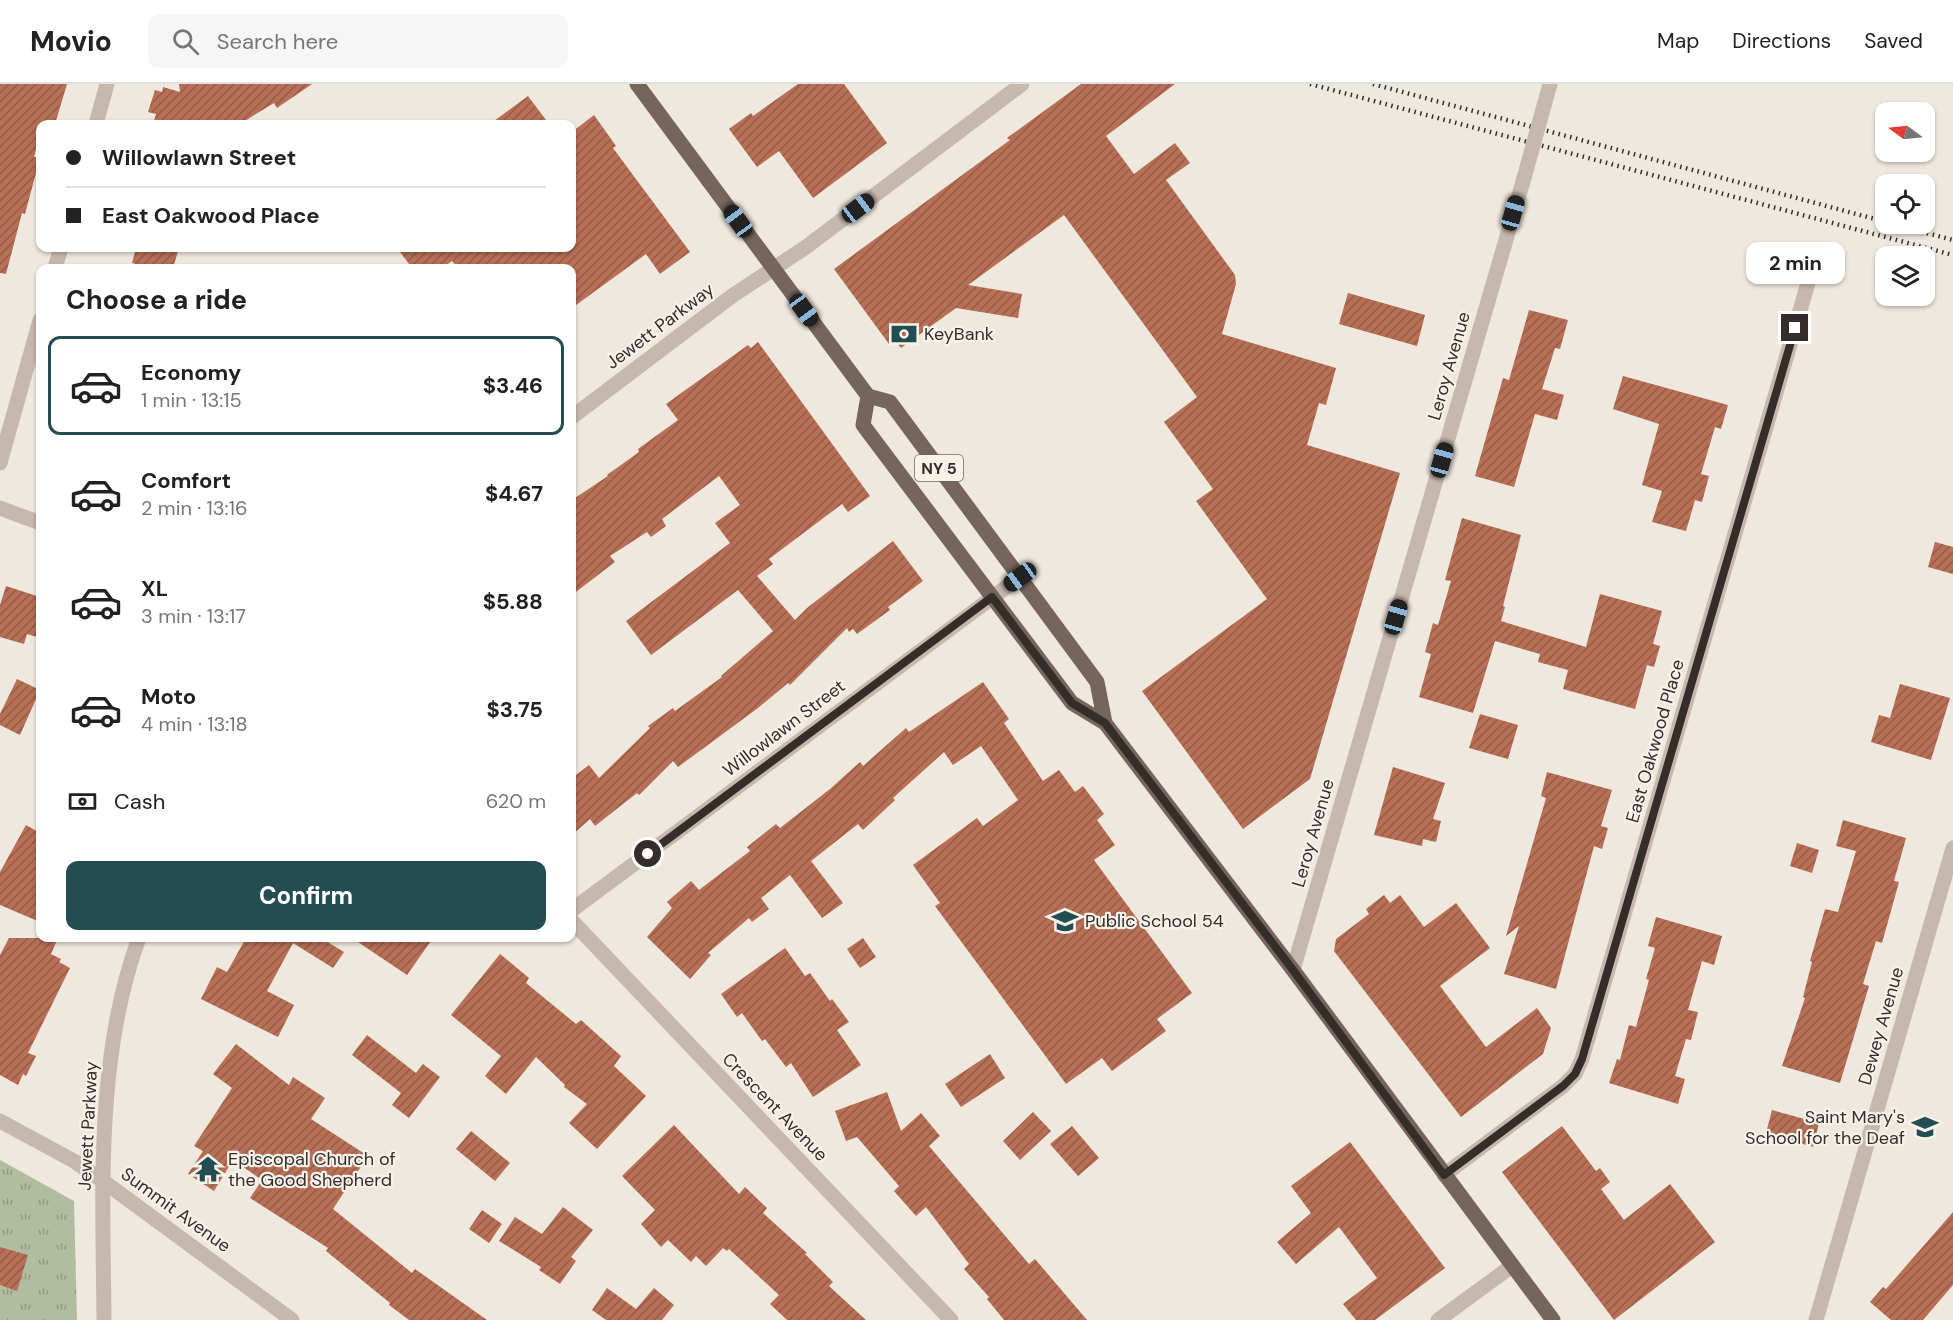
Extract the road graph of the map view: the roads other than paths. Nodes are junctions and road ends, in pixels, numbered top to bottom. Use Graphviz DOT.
graph roads {
  1 [pos="108,84"];
  2 [pos="637,84"];
  3 [pos="1022,84"];
  4 [pos="1550,84"];
  5 [pos="97,120"];
  6 [pos="1815,259"];
  7 [pos="774,268"];
  8 [pos="36,334"];
  9 [pos="868,396"];
  10 [pos="576,414"];
  11 [pos="0,463"];
  12 [pos="0,508"];
  13 [pos="36,522"];
  14 [pos="1020,577"];
  15 [pos="992,597"];
  16 [pos="1105,723"];
  17 [pos="1953,848"];
  18 [pos="576,907"];
  19 [pos="576,925"];
  20 [pos="138,942"];
  21 [pos="1293,970"];
  22 [pos="0,1120"];
  23 [pos="1444,1175"];
  24 [pos="103,1181"];
  25 [pos="1512,1266"];
  26 [pos="104,1320"];
  27 [pos="292,1320"];
  28 [pos="951,1320"];
  29 [pos="1438,1320"];
  30 [pos="1553,1320"];
  31 [pos="1816,1320"];
  1 -- 5 [label="street"];
  2 -- 7 [label="main road, NY 5"];
  3 -- 7 [label="street, Jewett Parkway"];
  4 -- 21 [label="street, Leroy Avenue, bridge"];
  6 -- 23 [label="street, East Oakwood Place"];
  7 -- 9 [label="main road, NY 5"];
  7 -- 10 [label="street, Jewett Parkway"];
  8 -- 11 [label="street"];
  9 -- 14 [label="main road, NY 5"];
  9 -- 15 [label="main road, NY 5"];
  12 -- 13 [label="street"];
  14 -- 15 [label="street, Willowlawn Street"];
  14 -- 16 [label="main road, NY 5"];
  15 -- 16 [label="main road, NY 5"];
  15 -- 18 [label="street, Willowlawn Street"];
  16 -- 21 [label="main road, NY 5"];
  17 -- 31 [label="street, Dewey Avenue"];
  19 -- 28 [label="street, Crescent Avenue"];
  20 -- 24 [label="street, Jewett Parkway"];
  21 -- 23 [label="main road, NY 5"];
  22 -- 24 [label="street, Summit Avenue"];
  23 -- 25 [label="main road, NY 5"];
  24 -- 26 [label="street, Jewett Parkway"];
  24 -- 27 [label="street, Summit Avenue"];
  25 -- 29 [label="street"];
  25 -- 30 [label="main road, NY 5"];
}
